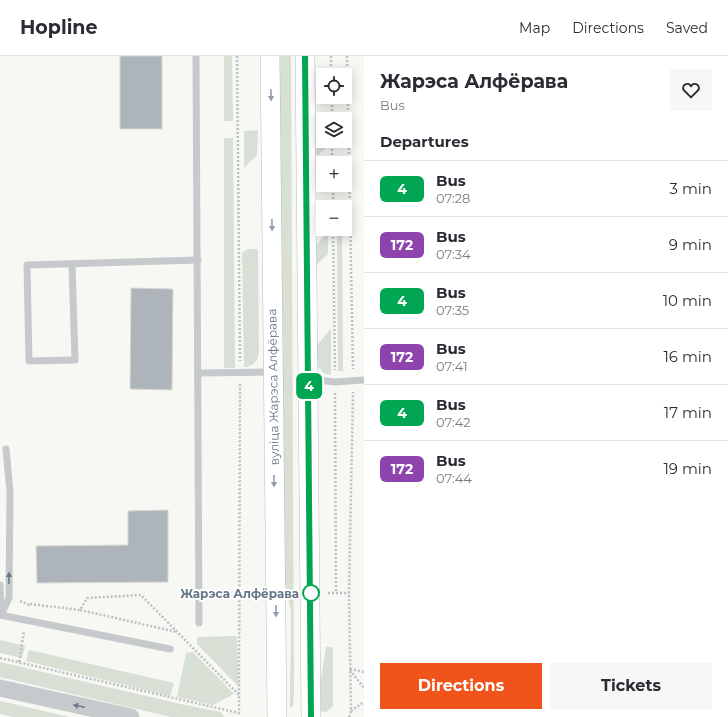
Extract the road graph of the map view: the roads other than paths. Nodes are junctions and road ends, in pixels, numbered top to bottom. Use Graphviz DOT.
graph roads {
  1 [pos="196,56"];
  2 [pos="270,56"];
  3 [pos="305,56"];
  4 [pos="198,260"];
  5 [pos="72,264"];
  6 [pos="273,372"];
  7 [pos="199,373"];
  8 [pos="309,379"];
  9 [pos="364,380"];
  10 [pos="6,449"];
  11 [pos="0,585"];
  12 [pos="0,615"];
  13 [pos="199,623"];
  14 [pos="170,649"];
  15 [pos="0,688"];
  16 [pos="131,717"];
  17 [pos="277,717"];
  18 [pos="311,717"];
  1 -- 4 [label="lane"];
  2 -- 6 [label="main road, вуліца Жарэса Алфёрава, one-way"];
  3 -- 8 [label="main road"];
  4 -- 5 [label="lane"];
  4 -- 7 [label="lane"];
  5 -- 5 [label="lane"];
  6 -- 7 [label="lane"];
  6 -- 17 [label="main road, вуліца Жарэса Алфёрава, one-way"];
  7 -- 13 [label="lane"];
  8 -- 9 [label="lane"];
  8 -- 18 [label="main road"];
  12 -- 10 [label="lane, one-way"];
  11 -- 12 [label="lane"];
  12 -- 14 [label="lane"];
  16 -- 15 [label="street, one-way"];
}
